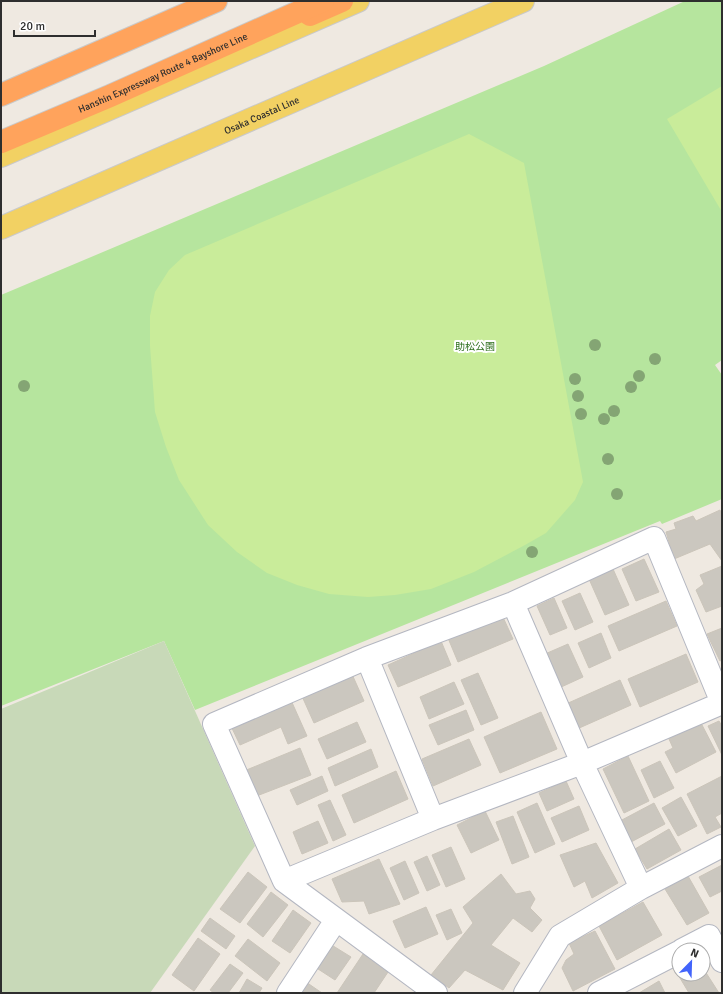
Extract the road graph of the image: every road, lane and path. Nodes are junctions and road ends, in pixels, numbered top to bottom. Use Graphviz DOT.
graph roads {
  1 [pos="216,1"];
  2 [pos="323,1"];
  3 [pos="342,1"];
  4 [pos="358,1"];
  5 [pos="523,1"];
  6 [pos="1,95"];
  7 [pos="110,96"];
  8 [pos="1,142"];
  9 [pos="1,156"];
  10 [pos="1,228"];
  11 [pos="513,603"];
  12 [pos="367,658"];
  13 [pos="582,763"];
  14 [pos="432,819"];
  15 [pos="722,846"];
  16 [pos="284,881"];
  17 [pos="641,888"];
  18 [pos="336,920"];
  19 [pos="697,942"];
  20 [pos="671,956"];
  21 [pos="722,961"];
  22 [pos="534,989"];
  23 [pos="288,993"];
  24 [pos="436,993"];
  25 [pos="599,993"];
  1 -- 6 [label="highway"];
  2 -- 7 [label="highway, Hanshin Expressway Route 4 Bayshore Line"];
  3 -- 7 [label="highway"];
  4 -- 9 [label="main road"];
  5 -- 10 [label="main road, Osaka Coastal Line"];
  7 -- 8 [label="highway, Hanshin Expressway Route 4 Bayshore Line"];
  11 -- 12 [label="street"];
  11 -- 13 [label="street"];
  11 -- 13 [label="street"];
  12 -- 14 [label="street"];
  12 -- 16 [label="street"];
  13 -- 14 [label="street"];
  13 -- 17 [label="street"];
  14 -- 16 [label="street"];
  15 -- 17 [label="street"];
  16 -- 18 [label="street"];
  17 -- 22 [label="street"];
  18 -- 23 [label="street"];
  18 -- 24 [label="street"];
  19 -- 21 [label="street"];
  20 -- 25 [label="street"];
}
